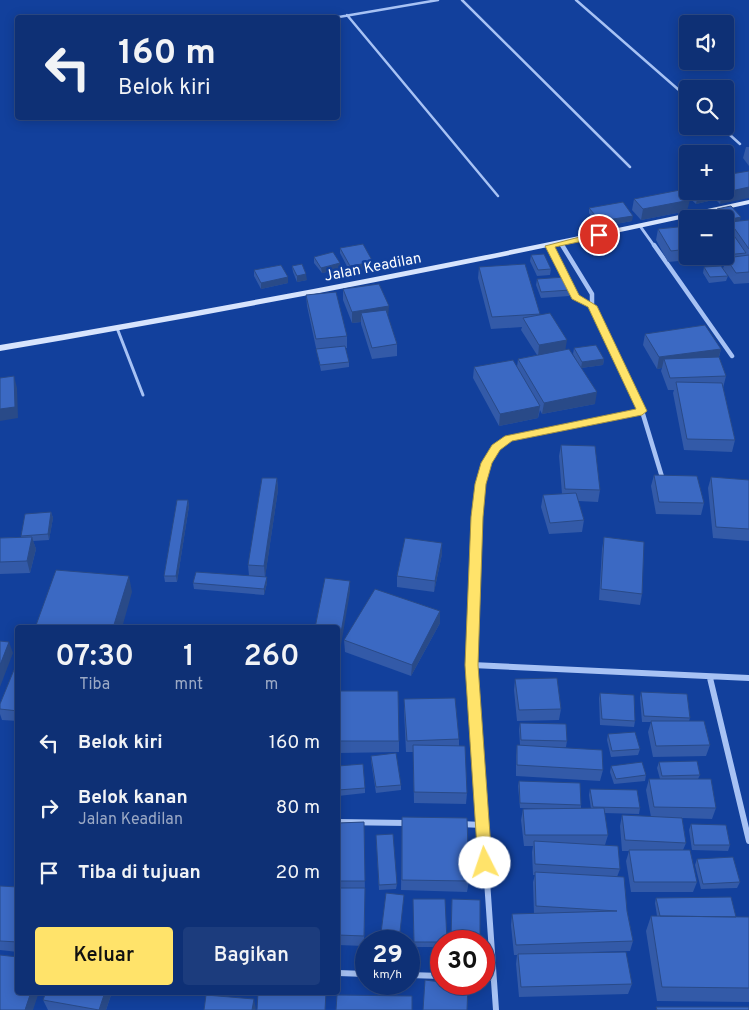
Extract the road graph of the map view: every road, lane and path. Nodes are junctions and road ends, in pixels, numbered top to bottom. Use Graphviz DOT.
graph roads {
  1 [pos="438,0"];
  2 [pos="462,0"];
  3 [pos="576,0"];
  4 [pos="347,15"];
  5 [pos="340,16"];
  6 [pos="679,90"];
  7 [pos="730,135"];
  8 [pos="740,144"];
  9 [pos="630,167"];
  10 [pos="498,196"];
  11 [pos="749,202"];
  12 [pos="640,226"];
  13 [pos="561,244"];
  14 [pos="550,246"];
  15 [pos="592,306"];
  16 [pos="117,328"];
  17 [pos="0,348"];
  18 [pos="732,356"];
  19 [pos="143,395"];
  20 [pos="642,411"];
  21 [pos="662,477"];
  22 [pos="472,665"];
  23 [pos="710,678"];
  24 [pos="749,678"];
  25 [pos="340,822"];
  26 [pos="415,823"];
  27 [pos="453,824"];
  28 [pos="482,824"];
  29 [pos="749,841"];
  30 [pos="490,930"];
  31 [pos="340,974"];
  32 [pos="355,974"];
  33 [pos="495,995"];
  34 [pos="496,1010"];
  1 -- 4 [label="lane"];
  2 -- 9 [label="lane"];
  3 -- 6 [label="lane"];
  4 -- 5 [label="lane"];
  4 -- 10 [label="lane"];
  7 -- 8 [label="lane"];
  11 -- 12 [label="main road, Jalan Keadilan"];
  12 -- 13 [label="main road, Jalan Keadilan"];
  12 -- 18 [label="street"];
  13 -- 14 [label="main road, Jalan Keadilan"];
  13 -- 15 [label="street"];
  14 -- 15 [label="street"];
  14 -- 16 [label="main road, Jalan Keadilan"];
  15 -- 20 [label="street"];
  16 -- 17 [label="main road, Jalan Keadilan"];
  16 -- 19 [label="lane"];
  20 -- 21 [label="street"];
  20 -- 22 [label="street"];
  22 -- 23 [label="street"];
  22 -- 28 [label="street"];
  23 -- 24 [label="street"];
  23 -- 29 [label="street"];
  25 -- 26 [label="street"];
  27 -- 28 [label="street"];
  28 -- 30 [label="street"];
  31 -- 32 [label="street"];
  33 -- 34 [label="street"];
}
